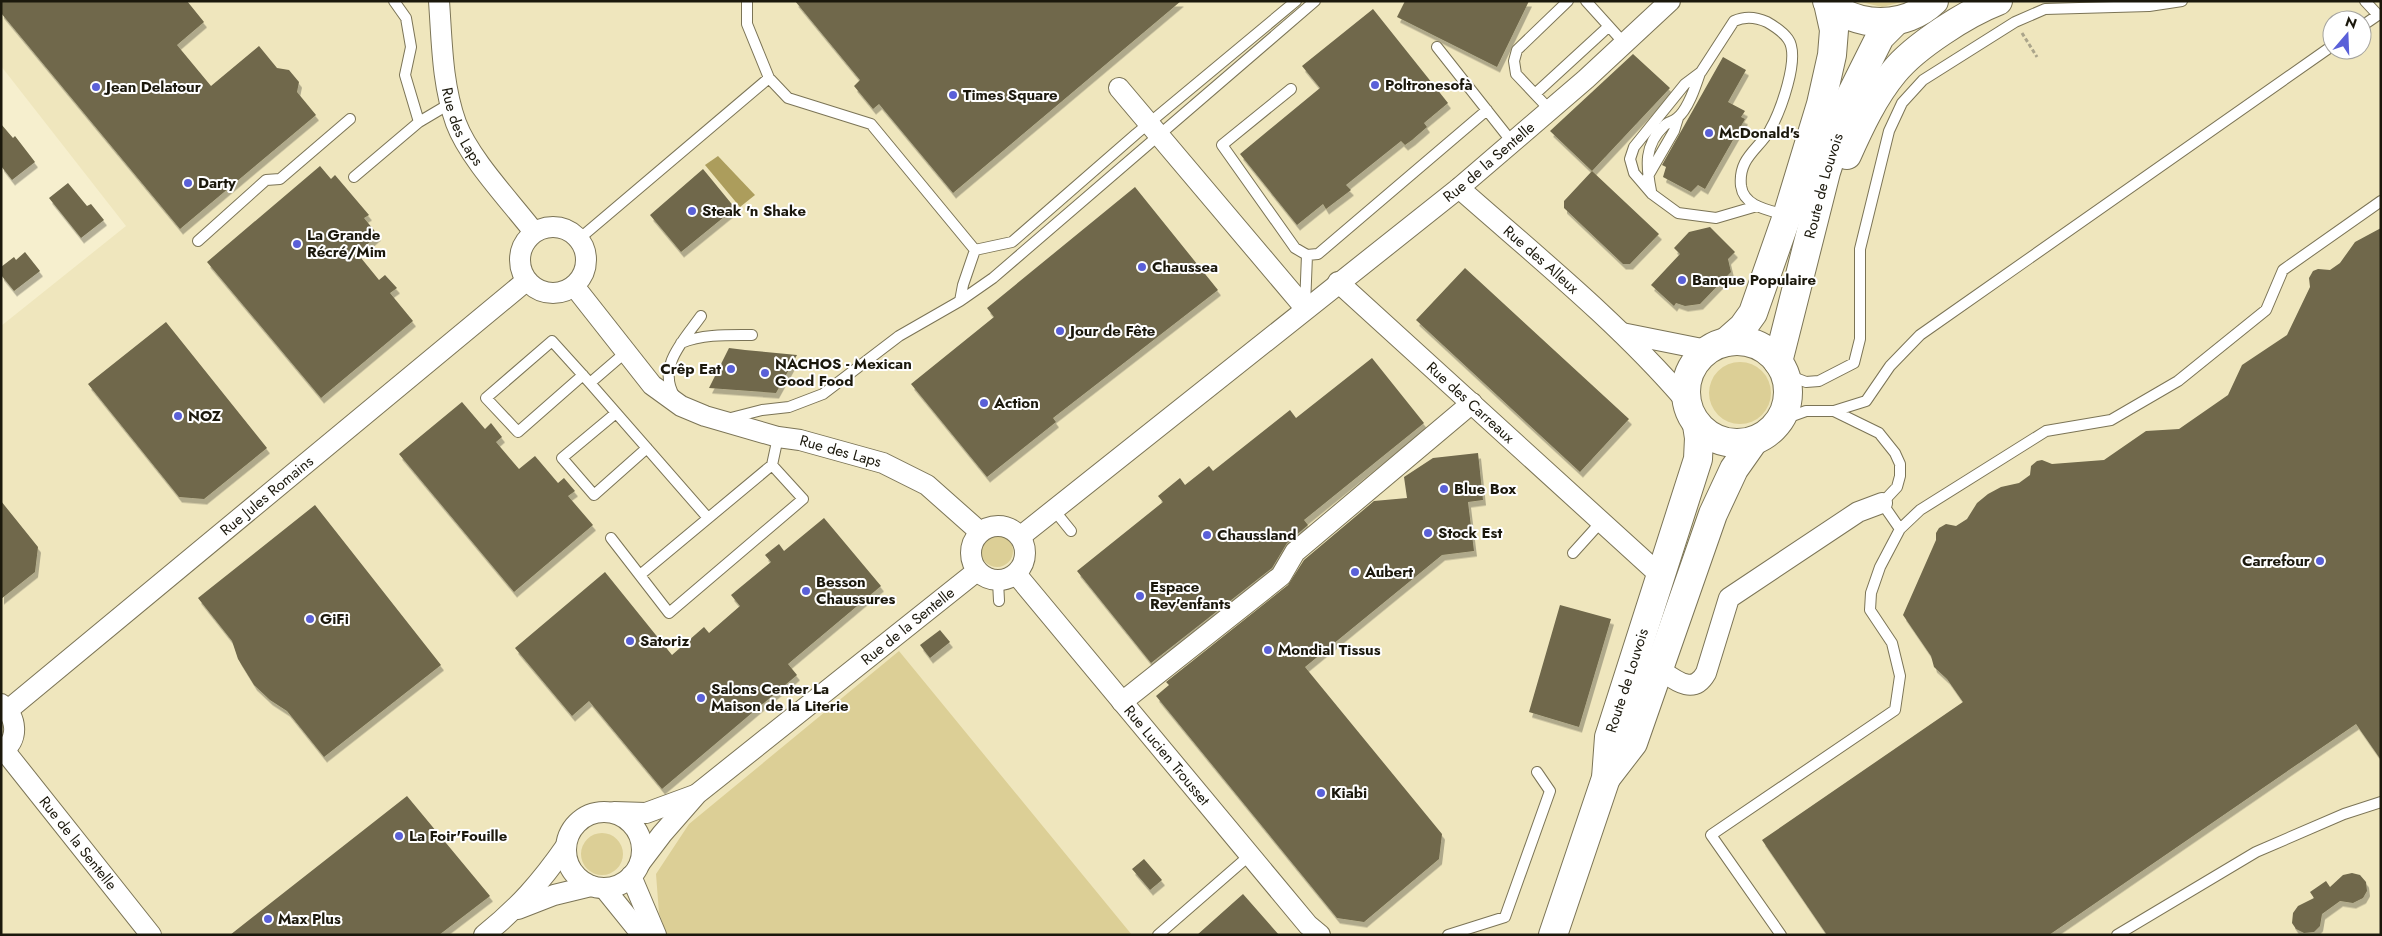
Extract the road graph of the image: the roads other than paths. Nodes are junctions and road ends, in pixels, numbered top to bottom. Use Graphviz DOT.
graph roads {
  1 [pos="394,1"];
  2 [pos="439,1"];
  3 [pos="747,1"];
  4 [pos="1296,1"];
  5 [pos="1315,1"];
  6 [pos="1568,1"];
  7 [pos="1586,1"];
  8 [pos="1934,1"];
  9 [pos="1998,1"];
  10 [pos="2182,1"];
  11 [pos="2365,1"];
  12 [pos="1828,2"];
  13 [pos="1665,3"];
  14 [pos="2379,15"];
  15 [pos="1896,22"];
  16 [pos="1608,27"];
  17 [pos="1624,43"];
  18 [pos="1437,47"];
  19 [pos="2322,53"];
  20 [pos="1701,72"];
  21 [pos="770,78"];
  22 [pos="1119,88"];
  23 [pos="1291,89"];
  24 [pos="1535,94"];
  25 [pos="451,103"];
  26 [pos="1487,110"];
  27 [pos="1550,110"];
  28 [pos="1678,118"];
  29 [pos="350,119"];
  30 [pos="419,122"];
  31 [pos="1155,130"];
  32 [pos="1512,142"];
  33 [pos="1826,172"];
  34 [pos="1648,176"];
  35 [pos="354,177"];
  36 [pos="1459,188"];
  37 [pos="1652,194"];
  38 [pos="2381,201"];
  39 [pos="1757,206"];
  40 [pos="1787,216"];
  41 [pos="534,232"];
  42 [pos="579,239"];
  43 [pos="198,240"];
  44 [pos="975,250"];
  45 [pos="1307,254"];
  46 [pos="526,281"];
  47 [pos="1338,282"];
  48 [pos="574,286"];
  49 [pos="960,301"];
  50 [pos="1305,308"];
  51 [pos="701,316"];
  52 [pos="1622,333"];
  53 [pos="752,335"];
  54 [pos="680,344"];
  55 [pos="1716,346"];
  56 [pos="626,352"];
  57 [pos="1782,368"];
  58 [pos="586,379"];
  59 [pos="1685,400"];
  60 [pos="1472,404"];
  61 [pos="681,406"];
  62 [pos="1834,411"];
  63 [pos="616,413"];
  64 [pos="724,420"];
  65 [pos="1781,420"];
  66 [pos="1697,426"];
  67 [pos="778,437"];
  68 [pos="1753,442"];
  69 [pos="647,448"];
  70 [pos="772,465"];
  71 [pos="1882,503"];
  72 [pos="1054,510"];
  73 [pos="708,518"];
  74 [pos="1601,522"];
  75 [pos="1900,529"];
  76 [pos="1071,531"];
  77 [pos="980,532"];
  78 [pos="1021,536"];
  79 [pos="611,538"];
  80 [pos="1573,553"];
  81 [pos="978,571"];
  82 [pos="640,575"];
  83 [pos="1660,576"];
  84 [pos="1007,577"];
  85 [pos="999,601"];
  86 [pos="1659,669"];
  87 [pos="1122,702"];
  88 [pos="5,707"];
  89 [pos="3,751"];
  90 [pos="1537,772"];
  91 [pos="1606,778"];
  92 [pos="696,794"];
  93 [pos="2381,802"];
  94 [pos="610,812"];
  95 [pos="566,846"];
  96 [pos="1250,855"];
  97 [pos="636,870"];
  98 [pos="597,887"];
  99 [pos="514,911"];
  100 [pos="151,935"];
  101 [pos="484,935"];
  102 [pos="642,935"];
  103 [pos="656,935"];
  104 [pos="1158,935"];
  105 [pos="1320,935"];
  106 [pos="1448,935"];
  107 [pos="1553,935"];
  108 [pos="1780,935"];
  109 [pos="2118,935"];
  1 -- 30 [label="lane"];
  2 -- 25 [label="street, Rue des Laps"];
  3 -- 21 [label="lane"];
  4 -- 31 [label="lane"];
  5 -- 31 [label="lane"];
  6 -- 24 [label="lane"];
  7 -- 16 [label="lane"];
  8 -- 15 [label="main road"];
  9 -- 33 [label="main road"];
  10 -- 57 [label="lane"];
  11 -- 14 [label="lane"];
  12 -- 15 [label="main road"];
  12 -- 40 [label="main road, Route de Louvois"];
  13 -- 17 [label="street, Rue de la Sentelle"];
  15 -- 33 [label="main road, Route de Louvois"];
  16 -- 17 [label="lane"];
  16 -- 24 [label="lane"];
  17 -- 27 [label="street, Rue de la Sentelle"];
  18 -- 26 [label="lane"];
  19 -- 62 [label="lane"];
  20 -- 28 [label="lane"];
  20 -- 37 [label="lane"];
  20 -- 39 [label="lane"];
  21 -- 42 [label="lane"];
  21 -- 44 [label="lane"];
  22 -- 31 [label="street"];
  23 -- 45 [label="lane"];
  24 -- 27 [label="lane"];
  25 -- 30 [label="lane"];
  25 -- 41 [label="street, Rue des Laps"];
  26 -- 32 [label="lane"];
  26 -- 45 [label="lane"];
  27 -- 32 [label="street, Rue de la Sentelle"];
  28 -- 34 [label="lane"];
  28 -- 34 [label="lane"];
  29 -- 43 [label="lane"];
  30 -- 35 [label="lane"];
  31 -- 44 [label="lane"];
  31 -- 49 [label="lane"];
  31 -- 50 [label="street"];
  32 -- 36 [label="street, Rue de la Sentelle"];
  33 -- 57 [label="main road, Route de Louvois"];
  34 -- 37 [label="lane"];
  36 -- 47 [label="street, Rue de la Sentelle"];
  36 -- 52 [label="street, Rue des Alleux"];
  37 -- 39 [label="lane"];
  38 -- 75 [label="lane"];
  39 -- 40 [label="lane"];
  40 -- 55 [label="main road, Route de Louvois"];
  41 -- 42 [label="street"];
  41 -- 46 [label="street"];
  42 -- 48 [label="street"];
  44 -- 49 [label="lane"];
  45 -- 50 [label="lane"];
  46 -- 48 [label="street"];
  46 -- 88 [label="street, Rue Jules Romains"];
  47 -- 50 [label="street, Rue de la Sentelle"];
  47 -- 60 [label="street, Rue des Carreaux"];
  48 -- 56 [label="street, Rue des Laps"];
  49 -- 64 [label="lane"];
  50 -- 72 [label="street, Rue de la Sentelle"];
  51 -- 54 [label="lane"];
  52 -- 55 [label="street"];
  52 -- 59 [label="street, Rue des Alleux"];
  53 -- 54 [label="lane"];
  54 -- 61 [label="lane"];
  55 -- 57 [label="main road"];
  55 -- 59 [label="main road"];
  56 -- 58 [label="lane"];
  56 -- 61 [label="street, Rue des Laps"];
  57 -- 65 [label="main road"];
  58 -- 58 [label="lane"];
  58 -- 63 [label="lane"];
  59 -- 66 [label="main road"];
  60 -- 74 [label="street, Rue des Carreaux"];
  60 -- 87 [label="street"];
  61 -- 64 [label="street, Rue des Laps"];
  62 -- 65 [label="lane"];
  62 -- 71 [label="lane"];
  63 -- 69 [label="lane"];
  63 -- 69 [label="lane"];
  64 -- 67 [label="street, Rue des Laps"];
  65 -- 68 [label="main road"];
  66 -- 68 [label="main road"];
  66 -- 83 [label="main road, Route de Louvois"];
  67 -- 70 [label="lane"];
  67 -- 77 [label="street, Rue des Laps"];
  68 -- 86 [label="main road, Route de Louvois"];
  69 -- 73 [label="lane"];
  70 -- 73 [label="lane"];
  70 -- 82 [label="lane"];
  71 -- 75 [label="lane"];
  71 -- 86 [label="street"];
  72 -- 76 [label="lane"];
  72 -- 78 [label="street, Rue de la Sentelle"];
  73 -- 82 [label="lane"];
  74 -- 80 [label="lane"];
  74 -- 83 [label="street, Rue des Carreaux"];
  75 -- 108 [label="lane"];
  77 -- 78 [label="street"];
  77 -- 81 [label="street"];
  78 -- 84 [label="street"];
  79 -- 82 [label="lane"];
  81 -- 84 [label="street"];
  81 -- 92 [label="street, Rue de la Sentelle"];
  83 -- 91 [label="main road, Route de Louvois"];
  84 -- 85 [label="lane"];
  84 -- 87 [label="street, Rue Lucien Trousset"];
  86 -- 91 [label="main road, Route de Louvois"];
  87 -- 96 [label="street, Rue Lucien Trousset"];
  88 -- 89 [label="street"];
  89 -- 100 [label="street, Rue de la Sentelle"];
  90 -- 106 [label="lane"];
  91 -- 107 [label="main road, Route de Louvois"];
  92 -- 94 [label="street, Rue de la Sentelle"];
  92 -- 97 [label="street, Rue de la Sentelle"];
  93 -- 109 [label="lane"];
  94 -- 95 [label="street"];
  94 -- 97 [label="street"];
  95 -- 98 [label="street"];
  95 -- 99 [label="street"];
  96 -- 104 [label="lane"];
  96 -- 105 [label="street, Rue Lucien Trousset"];
  97 -- 98 [label="street"];
  97 -- 103 [label="street"];
  98 -- 99 [label="street"];
  98 -- 102 [label="street"];
  99 -- 101 [label="street"];
}
